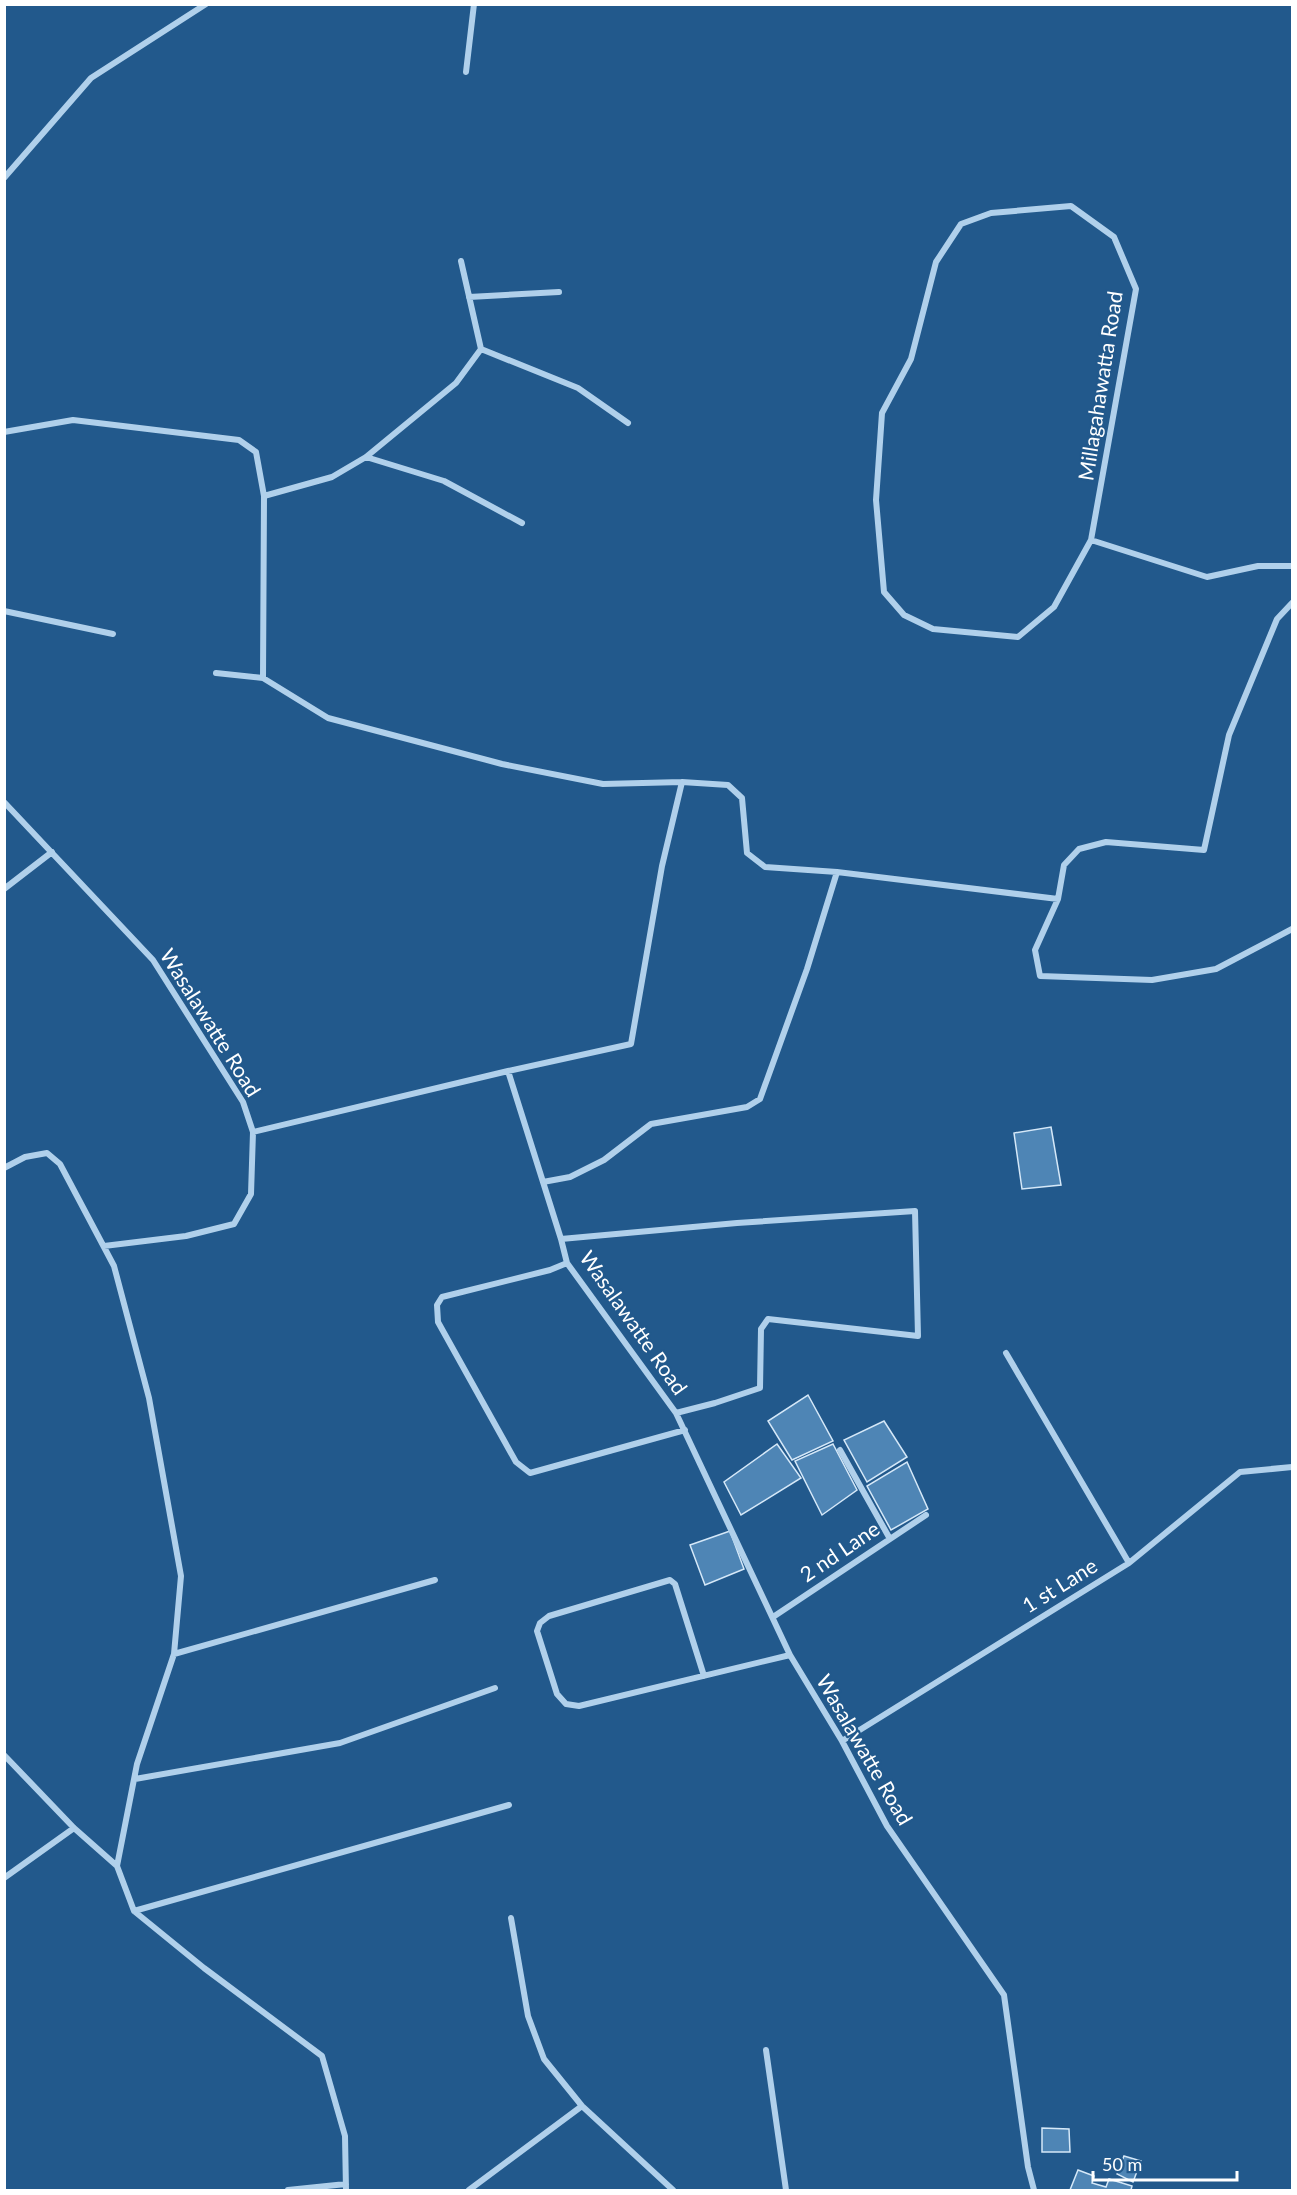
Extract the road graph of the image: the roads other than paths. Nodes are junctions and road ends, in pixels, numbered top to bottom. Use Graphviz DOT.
graph roads {
  1 [pos="206,4"];
  2 [pos="474,4"];
  3 [pos="466,72"];
  4 [pos="4,178"];
  5 [pos="461,261"];
  6 [pos="559,291"];
  7 [pos="469,297"];
  8 [pos="481,349"];
  9 [pos="628,423"];
  10 [pos="4,432"];
  11 [pos="366,457"];
  12 [pos="264,496"];
  13 [pos="522,524"];
  14 [pos="1091,540"];
  15 [pos="1293,566"];
  16 [pos="1293,603"];
  17 [pos="4,611"];
  18 [pos="113,634"];
  19 [pos="216,673"];
  20 [pos="263,678"];
  21 [pos="682,783"];
  22 [pos="4,802"];
  23 [pos="52,852"];
  24 [pos="837,872"];
  25 [pos="4,889"];
  26 [pos="1058,899"];
  27 [pos="1293,929"];
  28 [pos="508,1071"];
  29 [pos="253,1132"];
  30 [pos="4,1168"];
  31 [pos="543,1182"];
  32 [pos="561,1239"];
  33 [pos="104,1246"];
  34 [pos="567,1263"];
  35 [pos="1006,1353"];
  36 [pos="676,1413"];
  37 [pos="685,1430"];
  38 [pos="840,1450"];
  39 [pos="1293,1467"];
  40 [pos="926,1515"];
  41 [pos="890,1539"];
  42 [pos="1129,1563"];
  43 [pos="435,1580"];
  44 [pos="773,1617"];
  45 [pos="174,1654"];
  46 [pos="790,1655"];
  47 [pos="704,1676"];
  48 [pos="495,1688"];
  49 [pos="842,1741"];
  50 [pos="4,1755"];
  51 [pos="135,1779"];
  52 [pos="509,1805"];
  53 [pos="74,1828"];
  54 [pos="117,1866"];
  55 [pos="4,1878"];
  56 [pos="134,1911"];
  57 [pos="511,1918"];
  58 [pos="766,2050"];
  59 [pos="582,2106"];
  60 [pos="346,2187"];
  61 [pos="288,2190"];
  62 [pos="469,2190"];
  63 [pos="673,2190"];
  64 [pos="786,2190"];
  65 [pos="1034,2190"];
  1 -- 4 [label="street"];
  2 -- 3 [label="street"];
  5 -- 7 [label="street"];
  6 -- 7 [label="street"];
  7 -- 8 [label="street"];
  8 -- 9 [label="street"];
  8 -- 11 [label="street"];
  10 -- 12 [label="street"];
  11 -- 12 [label="street"];
  11 -- 13 [label="street"];
  12 -- 20 [label="street"];
  14 -- 14 [label="street, Millagahawatta Road"];
  14 -- 15 [label="street"];
  16 -- 26 [label="street"];
  17 -- 18 [label="street"];
  19 -- 20 [label="street"];
  20 -- 21 [label="street"];
  21 -- 24 [label="street"];
  21 -- 28 [label="street"];
  22 -- 23 [label="street, Wasalawatte Road"];
  23 -- 25 [label="street"];
  23 -- 29 [label="street, Wasalawatte Road"];
  24 -- 26 [label="street"];
  24 -- 31 [label="street"];
  26 -- 27 [label="street"];
  28 -- 29 [label="street"];
  28 -- 31 [label="street, Wasalawatte Road"];
  29 -- 33 [label="street"];
  30 -- 33 [label="street"];
  31 -- 32 [label="street, Wasalawatte Road"];
  32 -- 34 [label="street, Wasalawatte Road"];
  32 -- 36 [label="street"];
  33 -- 45 [label="street"];
  34 -- 36 [label="street, Wasalawatte Road"];
  34 -- 37 [label="street"];
  35 -- 42 [label="street"];
  36 -- 37 [label="street, Wasalawatte Road"];
  37 -- 44 [label="street, Wasalawatte Road"];
  38 -- 41 [label="street"];
  39 -- 42 [label="street, 1 st Lane"];
  40 -- 41 [label="street, 2 nd Lane"];
  41 -- 44 [label="street, 2 nd Lane"];
  42 -- 49 [label="street, 1 st Lane"];
  43 -- 45 [label="street"];
  44 -- 46 [label="street, Wasalawatte Road"];
  45 -- 51 [label="street"];
  46 -- 47 [label="street"];
  46 -- 49 [label="street, Wasalawatte Road"];
  47 -- 47 [label="street"];
  48 -- 51 [label="street"];
  49 -- 65 [label="street, Wasalawatte Road"];
  50 -- 53 [label="street"];
  51 -- 54 [label="street"];
  52 -- 56 [label="street"];
  53 -- 54 [label="street"];
  53 -- 55 [label="street"];
  54 -- 56 [label="street"];
  56 -- 60 [label="street"];
  57 -- 59 [label="street"];
  58 -- 64 [label="street"];
  59 -- 62 [label="street"];
  59 -- 63 [label="street"];
  60 -- 61 [label="street"];
}
